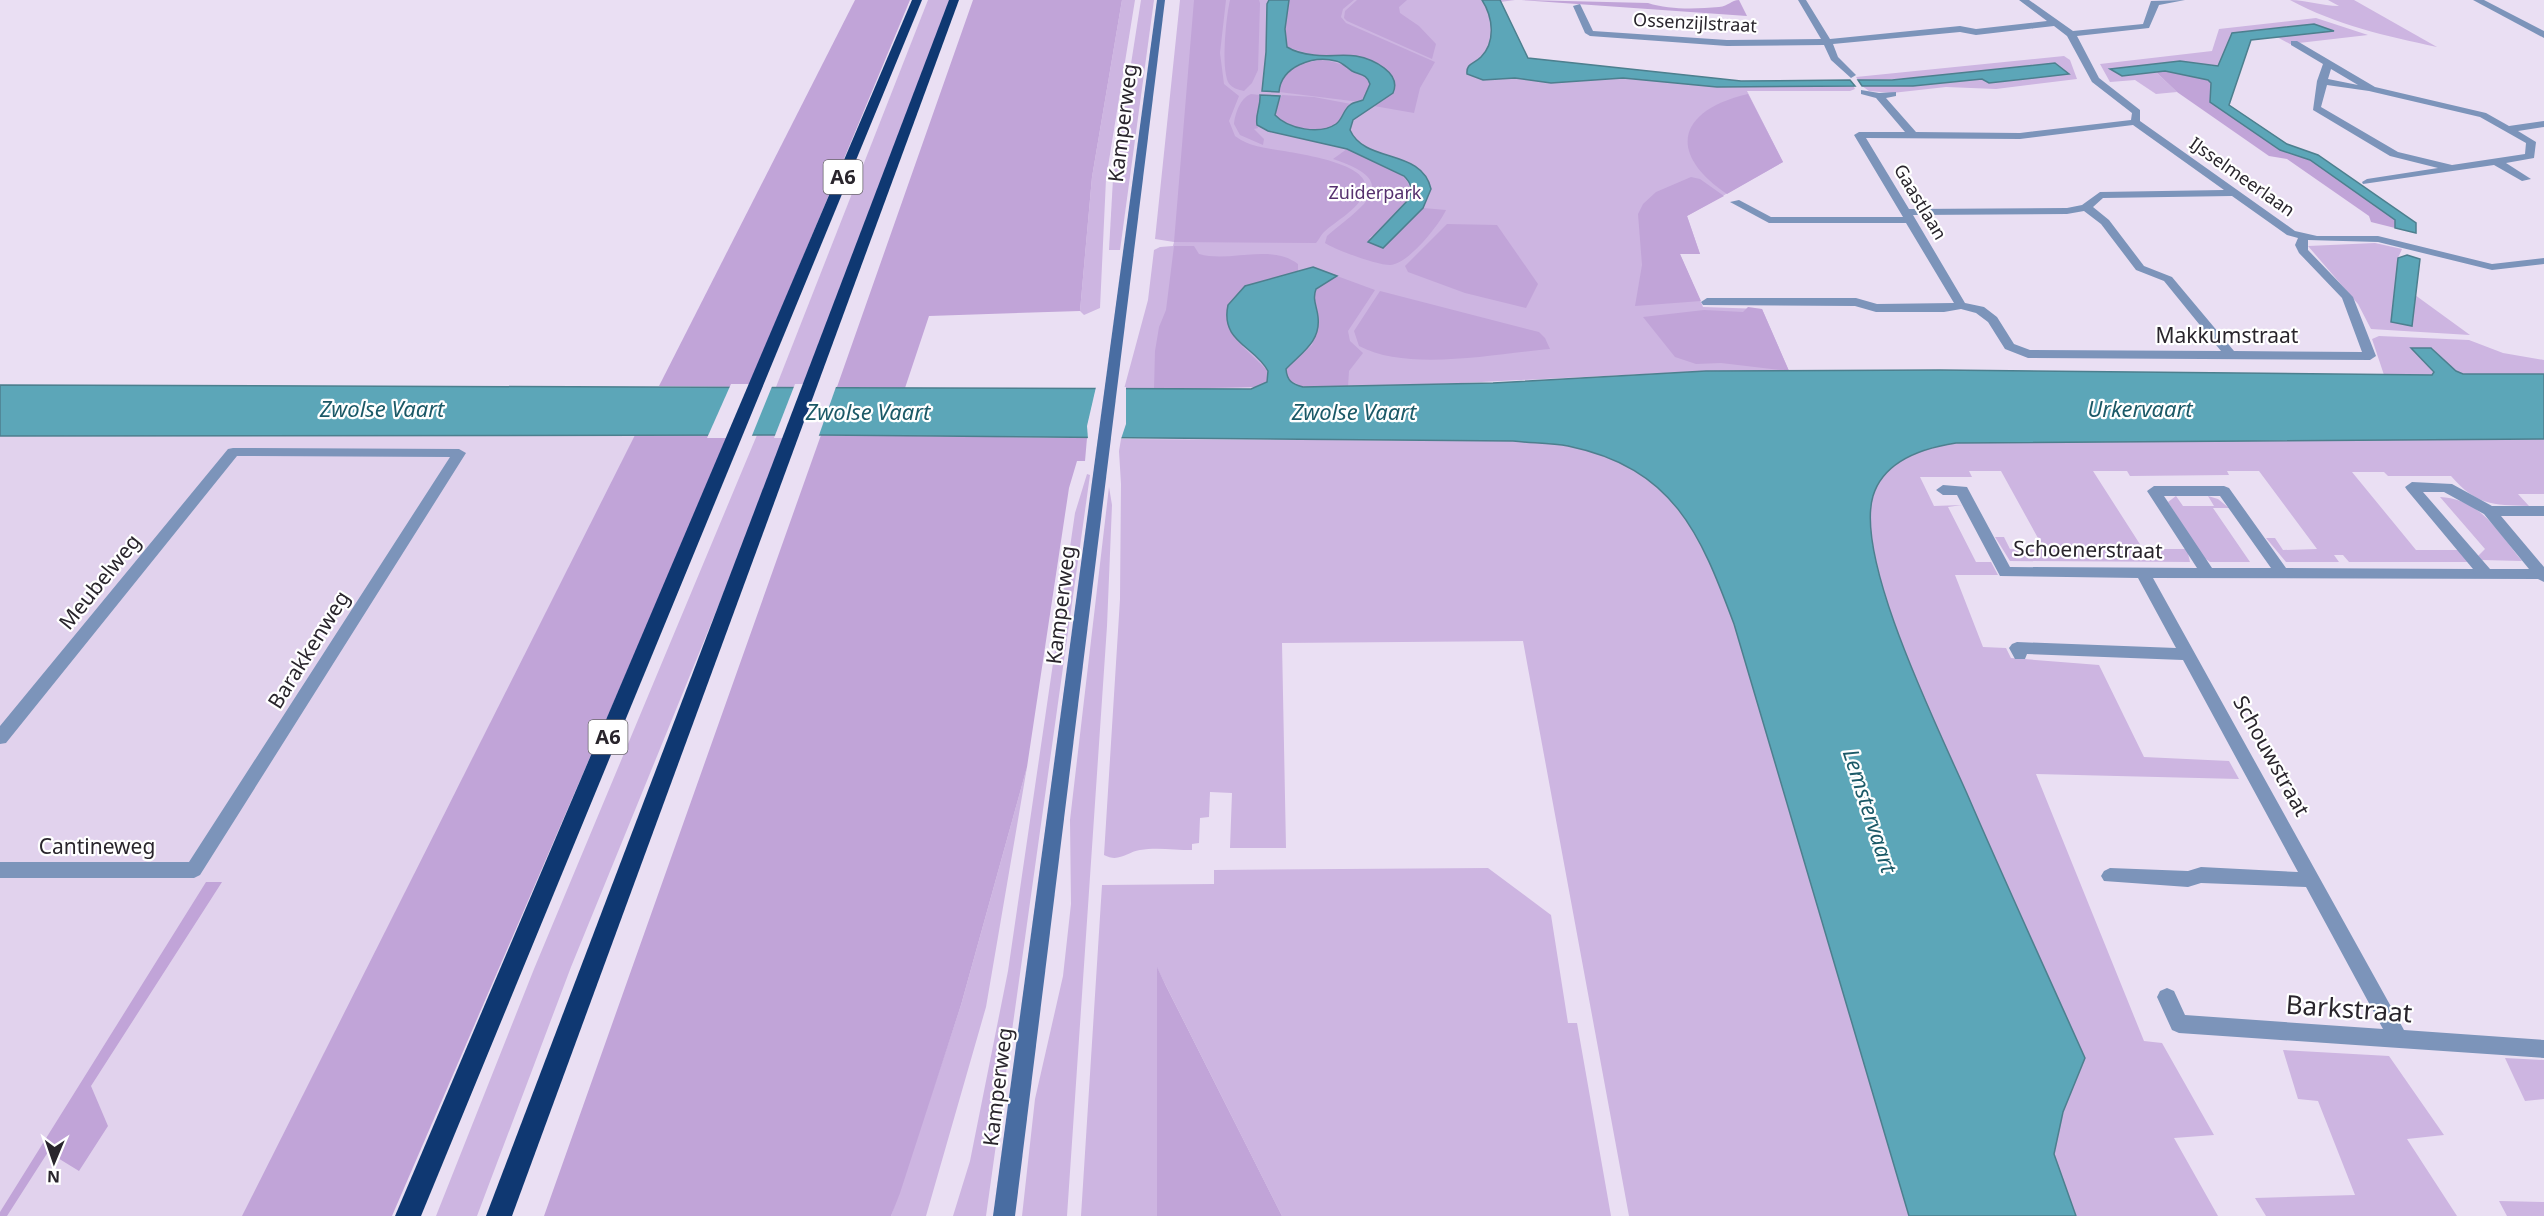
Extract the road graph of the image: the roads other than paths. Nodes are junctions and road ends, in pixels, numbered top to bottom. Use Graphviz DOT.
graph roads {
  1 [pos="917,0"];
  2 [pos="954,0"];
  3 [pos="1161,0"];
  4 [pos="1802,0"];
  5 [pos="2023,0"];
  6 [pos="2181,0"];
  7 [pos="2477,0"];
  8 [pos="2152,1"];
  9 [pos="1577,6"];
  10 [pos="2057,23"];
  11 [pos="2071,34"];
  12 [pos="2544,34"];
  13 [pos="1828,43"];
  14 [pos="2294,44"];
  15 [pos="2328,63"];
  16 [pos="1851,75"];
  17 [pos="2322,81"];
  18 [pos="2372,89"];
  19 [pos="1864,92"];
  20 [pos="1893,94"];
  21 [pos="1879,96"];
  22 [pos="2134,122"];
  23 [pos="2544,124"];
  24 [pos="2507,129"];
  25 [pos="1914,136"];
  26 [pos="2495,161"];
  27 [pos="2454,168"];
  28 [pos="2526,179"];
  29 [pos="2367,182"];
  30 [pos="2235,193"];
  31 [pos="1735,202"];
  32 [pos="2086,207"];
  33 [pos="1907,216"];
  34 [pos="2304,237"];
  35 [pos="2544,261"];
  36 [pos="1707,302"];
  37 [pos="1961,305"];
  38 [pos="2231,356"];
  39 [pos="233,452"];
  40 [pos="1943,490"];
  41 [pos="2489,511"];
  42 [pos="2544,511"];
  43 [pos="2143,573"];
  44 [pos="2208,573"];
  45 [pos="2282,573"];
  46 [pos="2485,573"];
  47 [pos="2543,576"];
  48 [pos="2189,654"];
  49 [pos="2020,655"];
  50 [pos="0,738"];
  51 [pos="0,870"];
  52 [pos="194,870"];
  53 [pos="2110,876"];
  54 [pos="2311,880"];
  55 [pos="2167,997"];
  56 [pos="2398,1038"];
  57 [pos="2544,1050"];
  58 [pos="408,1216"];
  59 [pos="499,1216"];
  60 [pos="1004,1216"];
  1 -- 58 [label="highway, A6"];
  2 -- 59 [label="highway, A6"];
  3 -- 60 [label="main road, Kamperweg"];
  4 -- 13 [label="street"];
  5 -- 10 [label="street, IJsselmeerlaan"];
  6 -- 8 [label="street"];
  7 -- 12 [label="street"];
  8 -- 11 [label="street"];
  9 -- 13 [label="street, Ossenzijlstraat"];
  10 -- 11 [label="street, IJsselmeerlaan"];
  10 -- 13 [label="street"];
  11 -- 22 [label="street, IJsselmeerlaan"];
  13 -- 16 [label="street"];
  14 -- 15 [label="street"];
  15 -- 17 [label="street"];
  15 -- 18 [label="street"];
  17 -- 18 [label="street"];
  17 -- 27 [label="street"];
  18 -- 24 [label="street"];
  19 -- 21 [label="street"];
  20 -- 21 [label="street"];
  21 -- 25 [label="street"];
  22 -- 25 [label="street, Gaastlaan"];
  22 -- 30 [label="street, IJsselmeerlaan"];
  23 -- 24 [label="street"];
  24 -- 26 [label="street"];
  25 -- 33 [label="street, Gaastlaan"];
  26 -- 27 [label="street"];
  26 -- 28 [label="street"];
  27 -- 29 [label="street"];
  30 -- 32 [label="street"];
  30 -- 34 [label="street, IJsselmeerlaan"];
  31 -- 33 [label="street"];
  32 -- 33 [label="street"];
  32 -- 38 [label="street"];
  33 -- 37 [label="street, Gaastlaan"];
  34 -- 35 [label="street, IJsselmeerlaan"];
  34 -- 38 [label="street, Makkumstraat"];
  36 -- 37 [label="street"];
  37 -- 38 [label="street, Makkumstraat"];
  39 -- 50 [label="street, Meubelweg"];
  39 -- 52 [label="street, Barakkenweg"];
  40 -- 43 [label="street, Schoenerstraat"];
  41 -- 42 [label="street"];
  41 -- 46 [label="street"];
  41 -- 47 [label="street"];
  43 -- 44 [label="street, Schoenerstraat"];
  43 -- 48 [label="street, Schouwstraat"];
  44 -- 45 [label="street, Schoenerstraat"];
  44 -- 45 [label="street, Schoenerstraat"];
  45 -- 46 [label="street, Schoenerstraat"];
  46 -- 47 [label="street, Schoenerstraat"];
  48 -- 49 [label="street"];
  48 -- 54 [label="street, Schouwstraat"];
  51 -- 52 [label="street, Cantineweg"];
  53 -- 54 [label="street"];
  54 -- 56 [label="street, Schouwstraat"];
  55 -- 56 [label="street, Barkstraat"];
  56 -- 57 [label="street, Barkstraat"];
}
